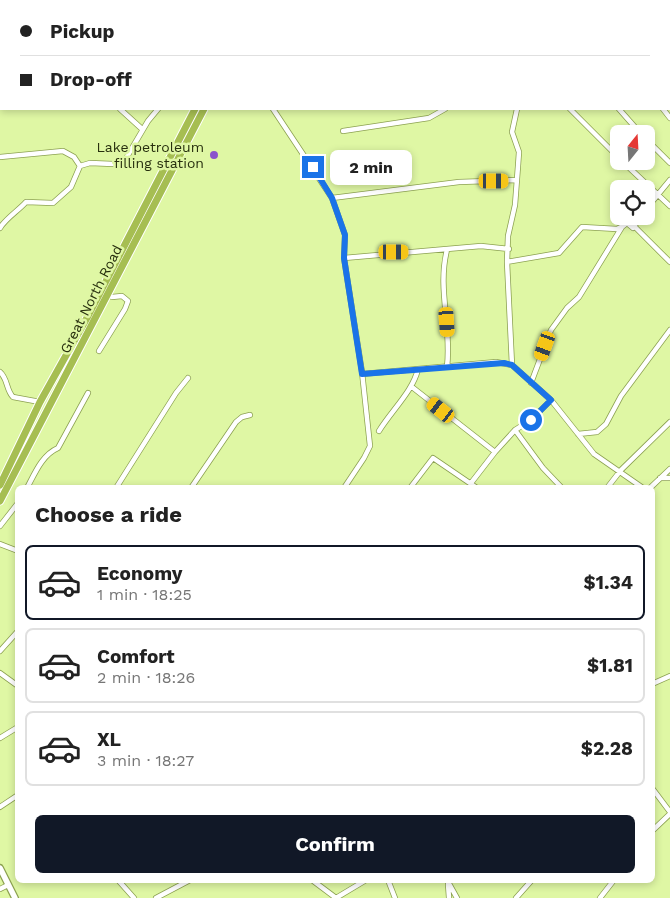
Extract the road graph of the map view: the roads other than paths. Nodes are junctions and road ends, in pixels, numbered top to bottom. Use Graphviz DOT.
graph roads {
  1 [pos="121,110"];
  2 [pos="157,110"];
  3 [pos="194,110"];
  4 [pos="203,110"];
  5 [pos="274,110"];
  6 [pos="443,110"];
  7 [pos="517,110"];
  8 [pos="571,110"];
  9 [pos="620,110"];
  10 [pos="633,125"];
  11 [pos="142,129"];
  12 [pos="343,131"];
  13 [pos="610,149"];
  14 [pos="655,149"];
  15 [pos="0,157"];
  16 [pos="670,163"];
  17 [pos="80,166"];
  18 [pos="632,170"];
  19 [pos="516,180"];
  20 [pos="670,180"];
  21 [pos="658,194"];
  22 [pos="332,198"];
  23 [pos="655,198"];
  24 [pos="670,206"];
  25 [pos="2,219"];
  26 [pos="623,225"];
  27 [pos="625,225"];
  28 [pos="629,225"];
  29 [pos="635,225"];
  30 [pos="0,228"];
  31 [pos="633,228"];
  32 [pos="508,248"];
  33 [pos="447,250"];
  34 [pos="344,258"];
  35 [pos="507,262"];
  36 [pos="670,262"];
  37 [pos="107,294"];
  38 [pos="670,330"];
  39 [pos="98,351"];
  40 [pos="512,365"];
  41 [pos="447,367"];
  42 [pos="418,369"];
  43 [pos="0,372"];
  44 [pos="362,374"];
  45 [pos="188,378"];
  46 [pos="531,383"];
  47 [pos="412,387"];
  48 [pos="88,393"];
  49 [pos="551,400"];
  50 [pos="40,402"];
  51 [pos="250,415"];
  52 [pos="670,422"];
  53 [pos="379,430"];
  54 [pos="515,430"];
  55 [pos="578,434"];
  56 [pos="494,452"];
  57 [pos="670,469"];
  58 [pos="621,470"];
  59 [pos="660,478"];
  60 [pos="670,478"];
  61 [pos="472,484"];
  62 [pos="0,485"];
  63 [pos="29,485"];
  64 [pos="118,485"];
  65 [pos="193,485"];
  66 [pos="346,485"];
  67 [pos="412,485"];
  68 [pos="559,485"];
  69 [pos="609,485"];
  70 [pos="639,485"];
  71 [pos="653,485"];
  72 [pos="0,501"];
  73 [pos="15,507"];
  74 [pos="0,526"];
  75 [pos="0,544"];
  76 [pos="15,550"];
  77 [pos="15,634"];
  78 [pos="0,651"];
  79 [pos="0,672"];
  80 [pos="670,676"];
  81 [pos="655,683"];
  82 [pos="15,684"];
  83 [pos="15,729"];
  84 [pos="0,738"];
  85 [pos="655,792"];
  86 [pos="15,797"];
  87 [pos="0,806"];
  88 [pos="670,813"];
  89 [pos="655,828"];
  90 [pos="0,868"];
  91 [pos="121,883"];
  92 [pos="184,883"];
  93 [pos="316,883"];
  94 [pos="361,883"];
  95 [pos="389,883"];
  96 [pos="447,883"];
  97 [pos="449,883"];
  98 [pos="529,883"];
  99 [pos="612,883"];
  100 [pos="8,885"];
  101 [pos="0,888"];
  102 [pos="15,898"];
  103 [pos="134,898"];
  104 [pos="156,898"];
  105 [pos="395,898"];
  106 [pos="449,898"];
  107 [pos="457,898"];
  108 [pos="516,898"];
  109 [pos="600,898"];
  1 -- 11 [label="street"];
  2 -- 11 [label="street"];
  3 -- 50 [label="highway, Great North Road"];
  4 -- 37 [label="highway, Great North Road"];
  5 -- 22 [label="street"];
  6 -- 12 [label="street"];
  7 -- 19 [label="street"];
  8 -- 13 [label="street"];
  9 -- 10 [label="street"];
  11 -- 17 [label="street"];
  14 -- 16 [label="street"];
  15 -- 17 [label="street"];
  17 -- 25 [label="street"];
  18 -- 21 [label="street"];
  19 -- 22 [label="street"];
  19 -- 32 [label="street"];
  20 -- 21 [label="street"];
  21 -- 23 [label="street"];
  21 -- 24 [label="street"];
  22 -- 34 [label="street"];
  25 -- 30 [label="street"];
  26 -- 35 [label="street"];
  27 -- 46 [label="street"];
  28 -- 31 [label="street"];
  29 -- 31 [label="street"];
  31 -- 36 [label="street"];
  32 -- 33 [label="street"];
  32 -- 35 [label="street"];
  33 -- 34 [label="street"];
  33 -- 41 [label="street"];
  34 -- 44 [label="street"];
  35 -- 40 [label="street"];
  37 -- 39 [label="street"];
  37 -- 72 [label="highway, Great North Road"];
  38 -- 55 [label="street"];
  40 -- 41 [label="street"];
  40 -- 46 [label="street"];
  41 -- 42 [label="street"];
  42 -- 44 [label="street"];
  42 -- 47 [label="street"];
  43 -- 50 [label="street"];
  44 -- 66 [label="street"];
  45 -- 64 [label="street"];
  46 -- 49 [label="street"];
  47 -- 53 [label="street"];
  47 -- 56 [label="street"];
  48 -- 63 [label="street"];
  49 -- 54 [label="street"];
  49 -- 55 [label="street"];
  50 -- 62 [label="highway, Great North Road"];
  51 -- 65 [label="street"];
  52 -- 58 [label="street"];
  54 -- 56 [label="street"];
  54 -- 68 [label="street"];
  55 -- 58 [label="street"];
  56 -- 61 [label="street"];
  57 -- 59 [label="street"];
  58 -- 69 [label="street"];
  58 -- 70 [label="street"];
  59 -- 60 [label="street"];
  59 -- 71 [label="street"];
  61 -- 67 [label="street"];
  73 -- 74 [label="street"];
  75 -- 76 [label="street"];
  77 -- 78 [label="street"];
  79 -- 82 [label="street"];
  80 -- 81 [label="street"];
  83 -- 84 [label="street"];
  85 -- 88 [label="street"];
  86 -- 87 [label="street"];
  88 -- 89 [label="street"];
  90 -- 100 [label="main road"];
  91 -- 103 [label="street"];
  92 -- 104 [label="street"];
  93 -- 94 [label="street"];
  95 -- 105 [label="street"];
  96 -- 106 [label="street"];
  97 -- 107 [label="street"];
  98 -- 108 [label="street"];
  99 -- 109 [label="street"];
  100 -- 101 [label="street"];
  100 -- 102 [label="main road"];
}
